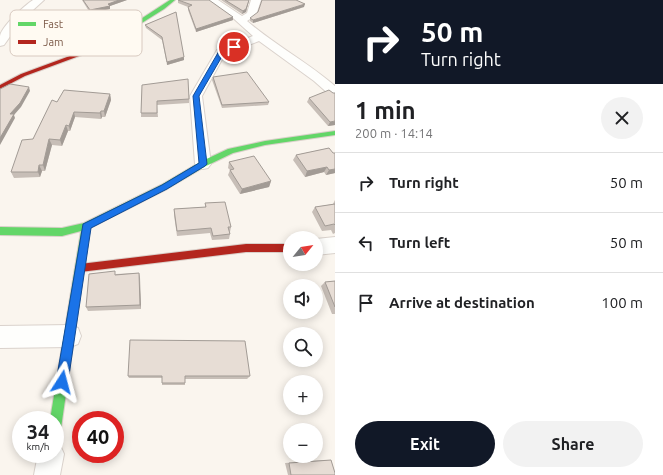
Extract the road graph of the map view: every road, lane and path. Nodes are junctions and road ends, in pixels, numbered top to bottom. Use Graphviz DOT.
graph roads {
  1 [pos="39,0"];
  2 [pos="173,0"];
  3 [pos="212,0"];
  4 [pos="256,0"];
  5 [pos="27,10"];
  6 [pos="142,19"];
  7 [pos="241,20"];
  8 [pos="10,28"];
  9 [pos="260,37"];
  10 [pos="0,43"];
  11 [pos="70,56"];
  12 [pos="0,87"];
  13 [pos="335,94"];
  14 [pos="335,133"];
  15 [pos="203,164"];
  16 [pos="86,226"];
  17 [pos="0,231"];
  18 [pos="335,245"];
  19 [pos="323,246"];
  20 [pos="283,248"];
  21 [pos="80,268"];
  22 [pos="70,336"];
  23 [pos="0,337"];
  24 [pos="58,411"];
  25 [pos="50,463"];
  26 [pos="48,475"];
  1 -- 5 [label="street"];
  2 -- 6 [label="street"];
  3 -- 7 [label="street"];
  4 -- 7 [label="street"];
  7 -- 9 [label="street"];
  8 -- 10 [label="street"];
  9 -- 13 [label="street"];
  9 -- 15 [label="street"];
  11 -- 12 [label="street"];
  14 -- 15 [label="street"];
  15 -- 16 [label="street"];
  16 -- 17 [label="street"];
  16 -- 21 [label="street"];
  18 -- 19 [label="street"];
  20 -- 21 [label="street"];
  21 -- 22 [label="street"];
  22 -- 23 [label="street"];
  22 -- 24 [label="street"];
  25 -- 26 [label="street"];
}
